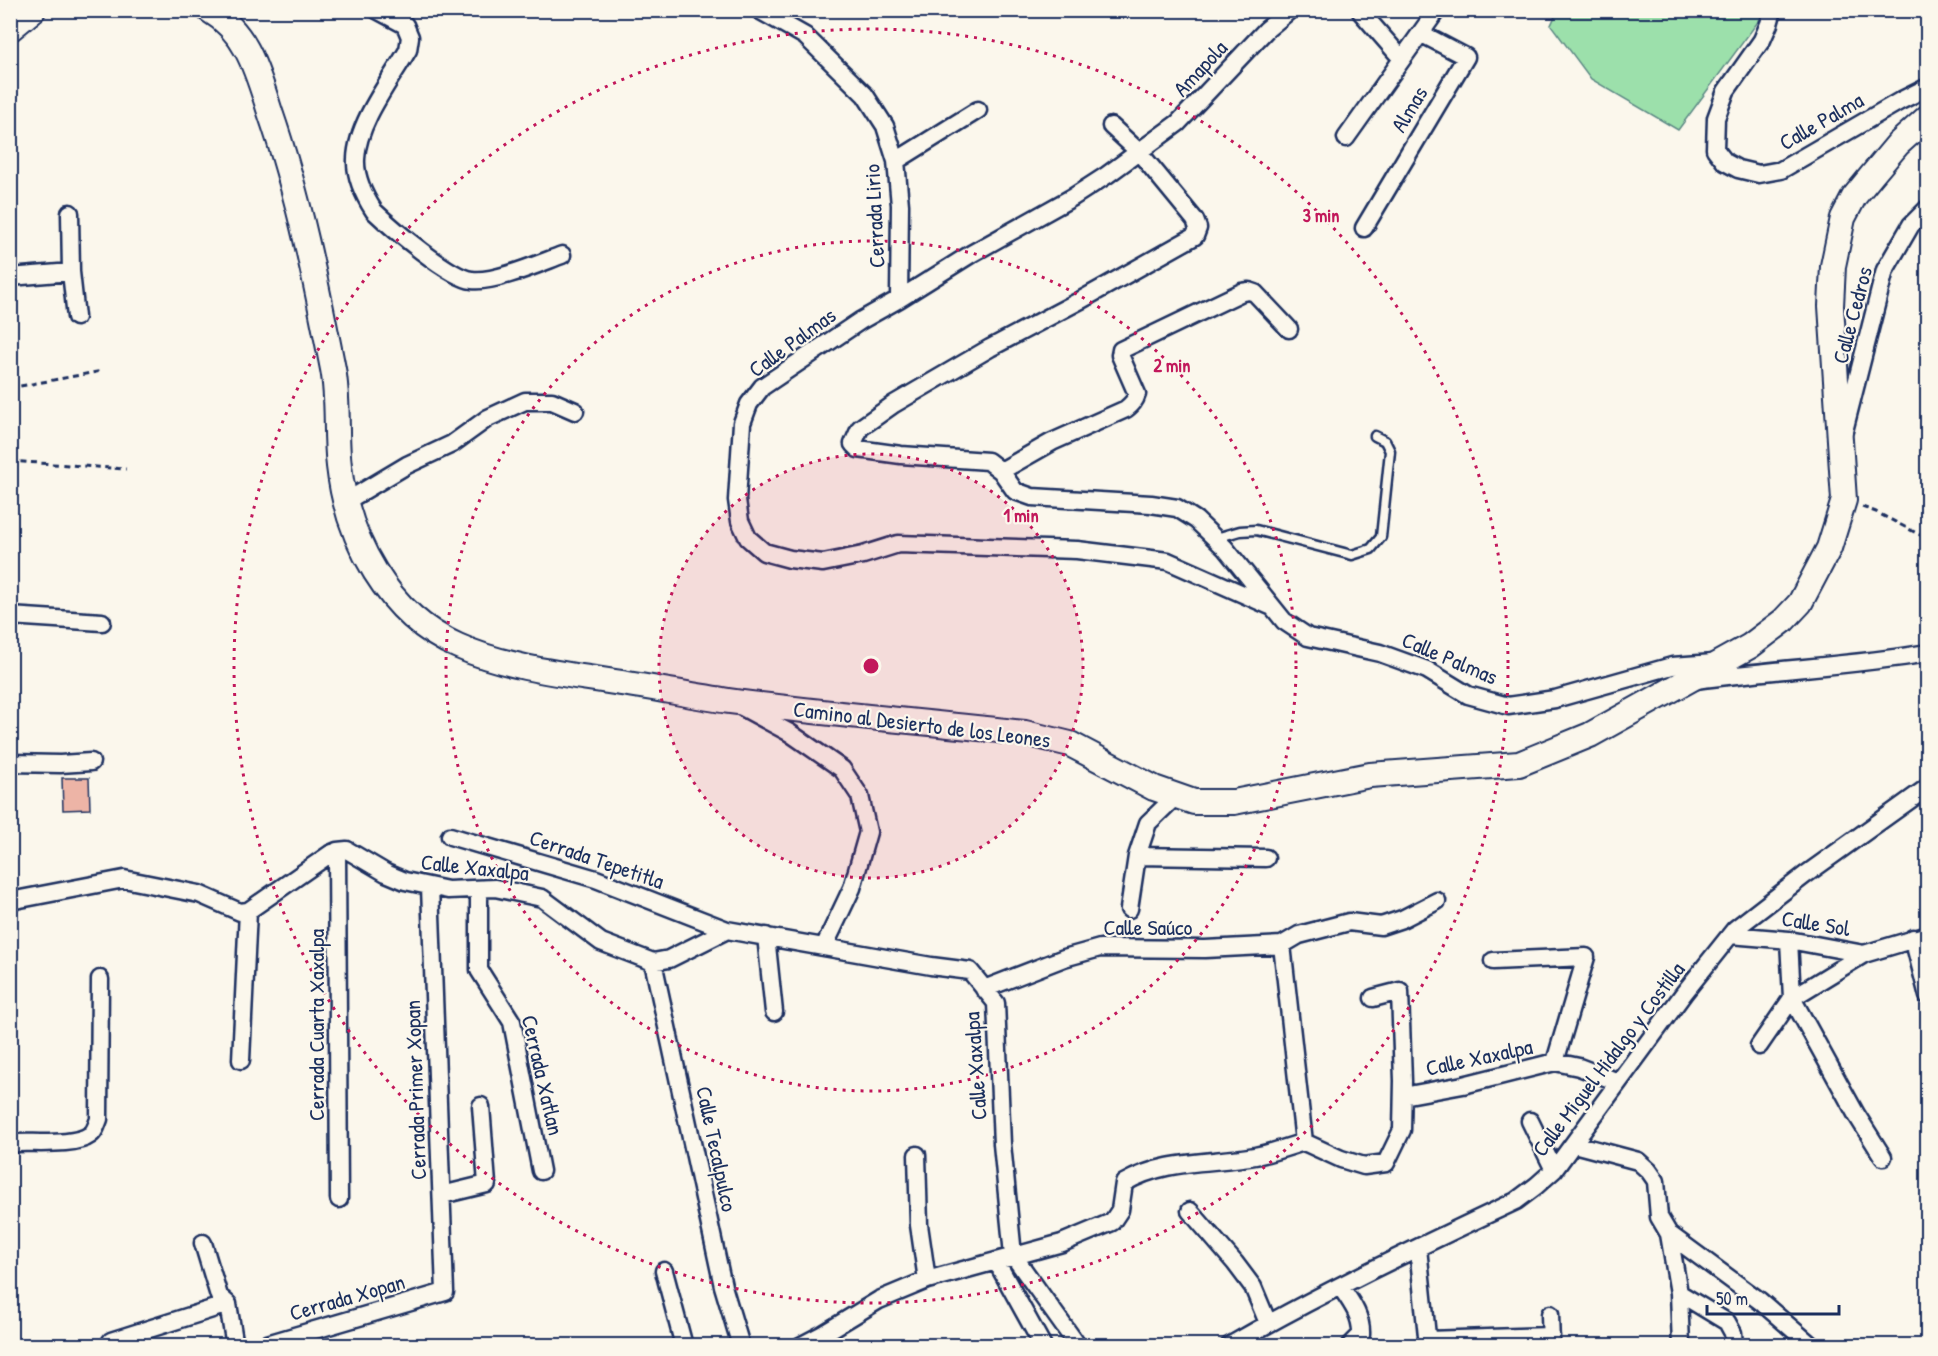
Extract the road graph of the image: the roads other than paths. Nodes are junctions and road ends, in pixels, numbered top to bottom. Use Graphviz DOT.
graph roads {
  1 [pos="33,10"];
  2 [pos="209,10"];
  3 [pos="377,10"];
  4 [pos="759,10"];
  5 [pos="1290,10"];
  6 [pos="1437,10"];
  7 [pos="1773,10"];
  8 [pos="1361,12"];
  9 [pos="10,29"];
  10 [pos="1422,34"];
  11 [pos="1402,60"];
  12 [pos="1928,87"];
  13 [pos="978,110"];
  14 [pos="1928,117"];
  15 [pos="1111,126"];
  16 [pos="1346,138"];
  17 [pos="1139,152"];
  18 [pos="896,161"];
  19 [pos="1928,208"];
  20 [pos="70,213"];
  21 [pos="1364,228"];
  22 [pos="562,255"];
  23 [pos="71,272"];
  24 [pos="10,277"];
  25 [pos="899,299"];
  26 [pos="76,317"];
  27 [pos="1289,329"];
  28 [pos="575,411"];
  29 [pos="1375,436"];
  30 [pos="1841,443"];
  31 [pos="1002,471"];
  32 [pos="345,502"];
  33 [pos="1215,538"];
  34 [pos="1274,608"];
  35 [pos="10,616"];
  36 [pos="102,622"];
  37 [pos="1928,653"];
  38 [pos="1724,662"];
  39 [pos="1688,682"];
  40 [pos="729,700"];
  41 [pos="91,762"];
  42 [pos="10,763"];
  43 [pos="1928,787"];
  44 [pos="1176,796"];
  45 [pos="450,836"];
  46 [pos="337,850"];
  47 [pos="1137,856"];
  48 [pos="1266,858"];
  49 [pos="430,887"];
  50 [pos="479,889"];
  51 [pos="10,901"];
  52 [pos="1437,901"];
  53 [pos="1129,909"];
  54 [pos="248,911"];
  55 [pos="727,930"];
  56 [pos="1730,935"];
  57 [pos="766,936"];
  58 [pos="1920,936"];
  59 [pos="1789,940"];
  60 [pos="1282,945"];
  61 [pos="824,947"];
  62 [pos="1864,954"];
  63 [pos="1493,961"];
  64 [pos="653,962"];
  65 [pos="100,979"];
  66 [pos="984,989"];
  67 [pos="1928,996"];
  68 [pos="1373,998"];
  69 [pos="1792,998"];
  70 [pos="774,1012"];
  71 [pos="1760,1046"];
  72 [pos="241,1060"];
  73 [pos="1555,1062"];
  74 [pos="1618,1082"];
  75 [pos="1403,1096"];
  76 [pos="481,1106"];
  77 [pos="1530,1121"];
  78 [pos="1304,1142"];
  79 [pos="1574,1144"];
  80 [pos="10,1145"];
  81 [pos="917,1155"];
  82 [pos="1883,1156"];
  83 [pos="1554,1170"];
  84 [pos="541,1171"];
  85 [pos="442,1195"];
  86 [pos="339,1199"];
  87 [pos="1190,1211"];
  88 [pos="1669,1234"];
  89 [pos="203,1243"];
  90 [pos="1418,1248"];
  91 [pos="1013,1255"];
  92 [pos="996,1260"];
  93 [pos="664,1271"];
  94 [pos="927,1280"];
  95 [pos="1340,1286"];
  96 [pos="445,1292"];
  97 [pos="1679,1293"];
  98 [pos="228,1304"];
  99 [pos="1550,1314"];
  100 [pos="1268,1323"];
  101 [pos="308,1339"];
  102 [pos="111,1341"];
  103 [pos="1551,1341"];
  104 [pos="1428,1343"];
  105 [pos="235,1346"];
  106 [pos="260,1346"];
  107 [pos="684,1346"];
  108 [pos="741,1346"];
  109 [pos="800,1346"];
  110 [pos="1043,1346"];
  111 [pos="1078,1346"];
  112 [pos="1229,1346"];
  113 [pos="1350,1346"];
  114 [pos="1682,1346"];
  115 [pos="1734,1346"];
  116 [pos="1812,1346"];
  1 -- 9 [label="main road"];
  2 -- 32 [label="main road, Camino al Desierto de los Leones"];
  3 -- 22 [label="street"];
  4 -- 18 [label="street, Cerrada Lirio"];
  5 -- 17 [label="street, Amapola"];
  6 -- 10 [label="street"];
  7 -- 12 [label="street, Calle Palma"];
  8 -- 11 [label="street"];
  10 -- 11 [label="street"];
  10 -- 21 [label="street, Almas"];
  11 -- 16 [label="street"];
  13 -- 18 [label="street"];
  14 -- 30 [label="main road, Camino al Desierto de los Leones"];
  15 -- 17 [label="street, Calle Palmas"];
  17 -- 25 [label="street, Calle Palmas"];
  17 -- 31 [label="street, Calle Palmas"];
  18 -- 25 [label="street, Cerrada Lirio"];
  19 -- 30 [label="street, Calle Cedros"];
  20 -- 23 [label="street"];
  23 -- 24 [label="street"];
  23 -- 26 [label="street"];
  25 -- 34 [label="street, Calle Palmas"];
  27 -- 31 [label="street"];
  28 -- 32 [label="street"];
  29 -- 33 [label="lane"];
  30 -- 38 [label="main road, Camino al Desierto de los Leones"];
  31 -- 33 [label="street, Calle Palmas"];
  32 -- 40 [label="main road, Camino al Desierto de los Leones"];
  33 -- 34 [label="street, Calle Palmas"];
  34 -- 38 [label="street, Calle Palmas"];
  35 -- 36 [label="street"];
  37 -- 39 [label="street"];
  38 -- 39 [label="main road, Camino al Desierto de los Leones"];
  39 -- 44 [label="main road, Camino al Desierto de los Leones"];
  40 -- 44 [label="main road, Camino al Desierto de los Leones"];
  40 -- 61 [label="street"];
  41 -- 42 [label="street"];
  43 -- 56 [label="street, Calle Miguel Hidalgo y Costilla"];
  44 -- 47 [label="street"];
  45 -- 55 [label="street, Cerrada Tepetitla"];
  46 -- 49 [label="street, Calle Xaxalpa"];
  46 -- 54 [label="street"];
  46 -- 86 [label="street, Cerrada Cuarta Xaxalpa"];
  47 -- 48 [label="street"];
  47 -- 53 [label="street"];
  49 -- 50 [label="street, Calle Xaxalpa"];
  49 -- 85 [label="street, Cerrada Primer Xopan"];
  50 -- 64 [label="street, Calle Xaxalpa"];
  50 -- 84 [label="street, Cerrada Xatlan"];
  51 -- 54 [label="street"];
  52 -- 60 [label="street"];
  54 -- 72 [label="street"];
  55 -- 57 [label="street, Calle Xaxalpa"];
  55 -- 64 [label="street"];
  56 -- 59 [label="street, Calle Sol"];
  56 -- 74 [label="street, Calle Miguel Hidalgo y Costilla"];
  57 -- 61 [label="street, Calle Xaxalpa"];
  57 -- 70 [label="street"];
  58 -- 62 [label="street, Calle Sol"];
  58 -- 67 [label="street"];
  59 -- 62 [label="street, Calle Sol"];
  59 -- 69 [label="street"];
  60 -- 66 [label="street, Calle Saúco"];
  60 -- 78 [label="street"];
  61 -- 66 [label="street, Calle Xaxalpa"];
  62 -- 69 [label="street"];
  63 -- 73 [label="street"];
  64 -- 108 [label="street, Calle Tecalpulco"];
  65 -- 80 [label="street"];
  66 -- 91 [label="street, Calle Xaxalpa"];
  68 -- 75 [label="street"];
  69 -- 71 [label="street"];
  69 -- 82 [label="street"];
  73 -- 74 [label="street, Calle Xaxalpa"];
  73 -- 75 [label="street, Calle Xaxalpa"];
  74 -- 79 [label="street, Calle Miguel Hidalgo y Costilla"];
  75 -- 78 [label="street, Calle Xaxalpa"];
  76 -- 85 [label="street"];
  77 -- 83 [label="street"];
  78 -- 91 [label="street"];
  79 -- 83 [label="street, Calle Miguel Hidalgo y Costilla"];
  79 -- 88 [label="street"];
  81 -- 94 [label="street"];
  83 -- 90 [label="street, Calle Miguel Hidalgo y Costilla"];
  85 -- 96 [label="street, Cerrada Primer Xopan"];
  87 -- 100 [label="street"];
  88 -- 97 [label="street"];
  88 -- 116 [label="street"];
  89 -- 98 [label="street"];
  90 -- 95 [label="street, Calle Miguel Hidalgo y Costilla"];
  90 -- 104 [label="street"];
  91 -- 92 [label="street"];
  91 -- 111 [label="street, Calle Xaxalpa"];
  92 -- 94 [label="street"];
  92 -- 110 [label="street"];
  93 -- 107 [label="street"];
  94 -- 109 [label="street"];
  95 -- 100 [label="street, Calle Miguel Hidalgo y Costilla"];
  95 -- 113 [label="street"];
  96 -- 101 [label="street, Cerrada Xopan"];
  97 -- 114 [label="street"];
  97 -- 115 [label="street"];
  98 -- 102 [label="street"];
  98 -- 105 [label="street"];
  99 -- 103 [label="street"];
  100 -- 112 [label="street, Calle Miguel Hidalgo y Costilla"];
  101 -- 106 [label="street, Cerrada Xopan"];
  103 -- 104 [label="street"];
}
